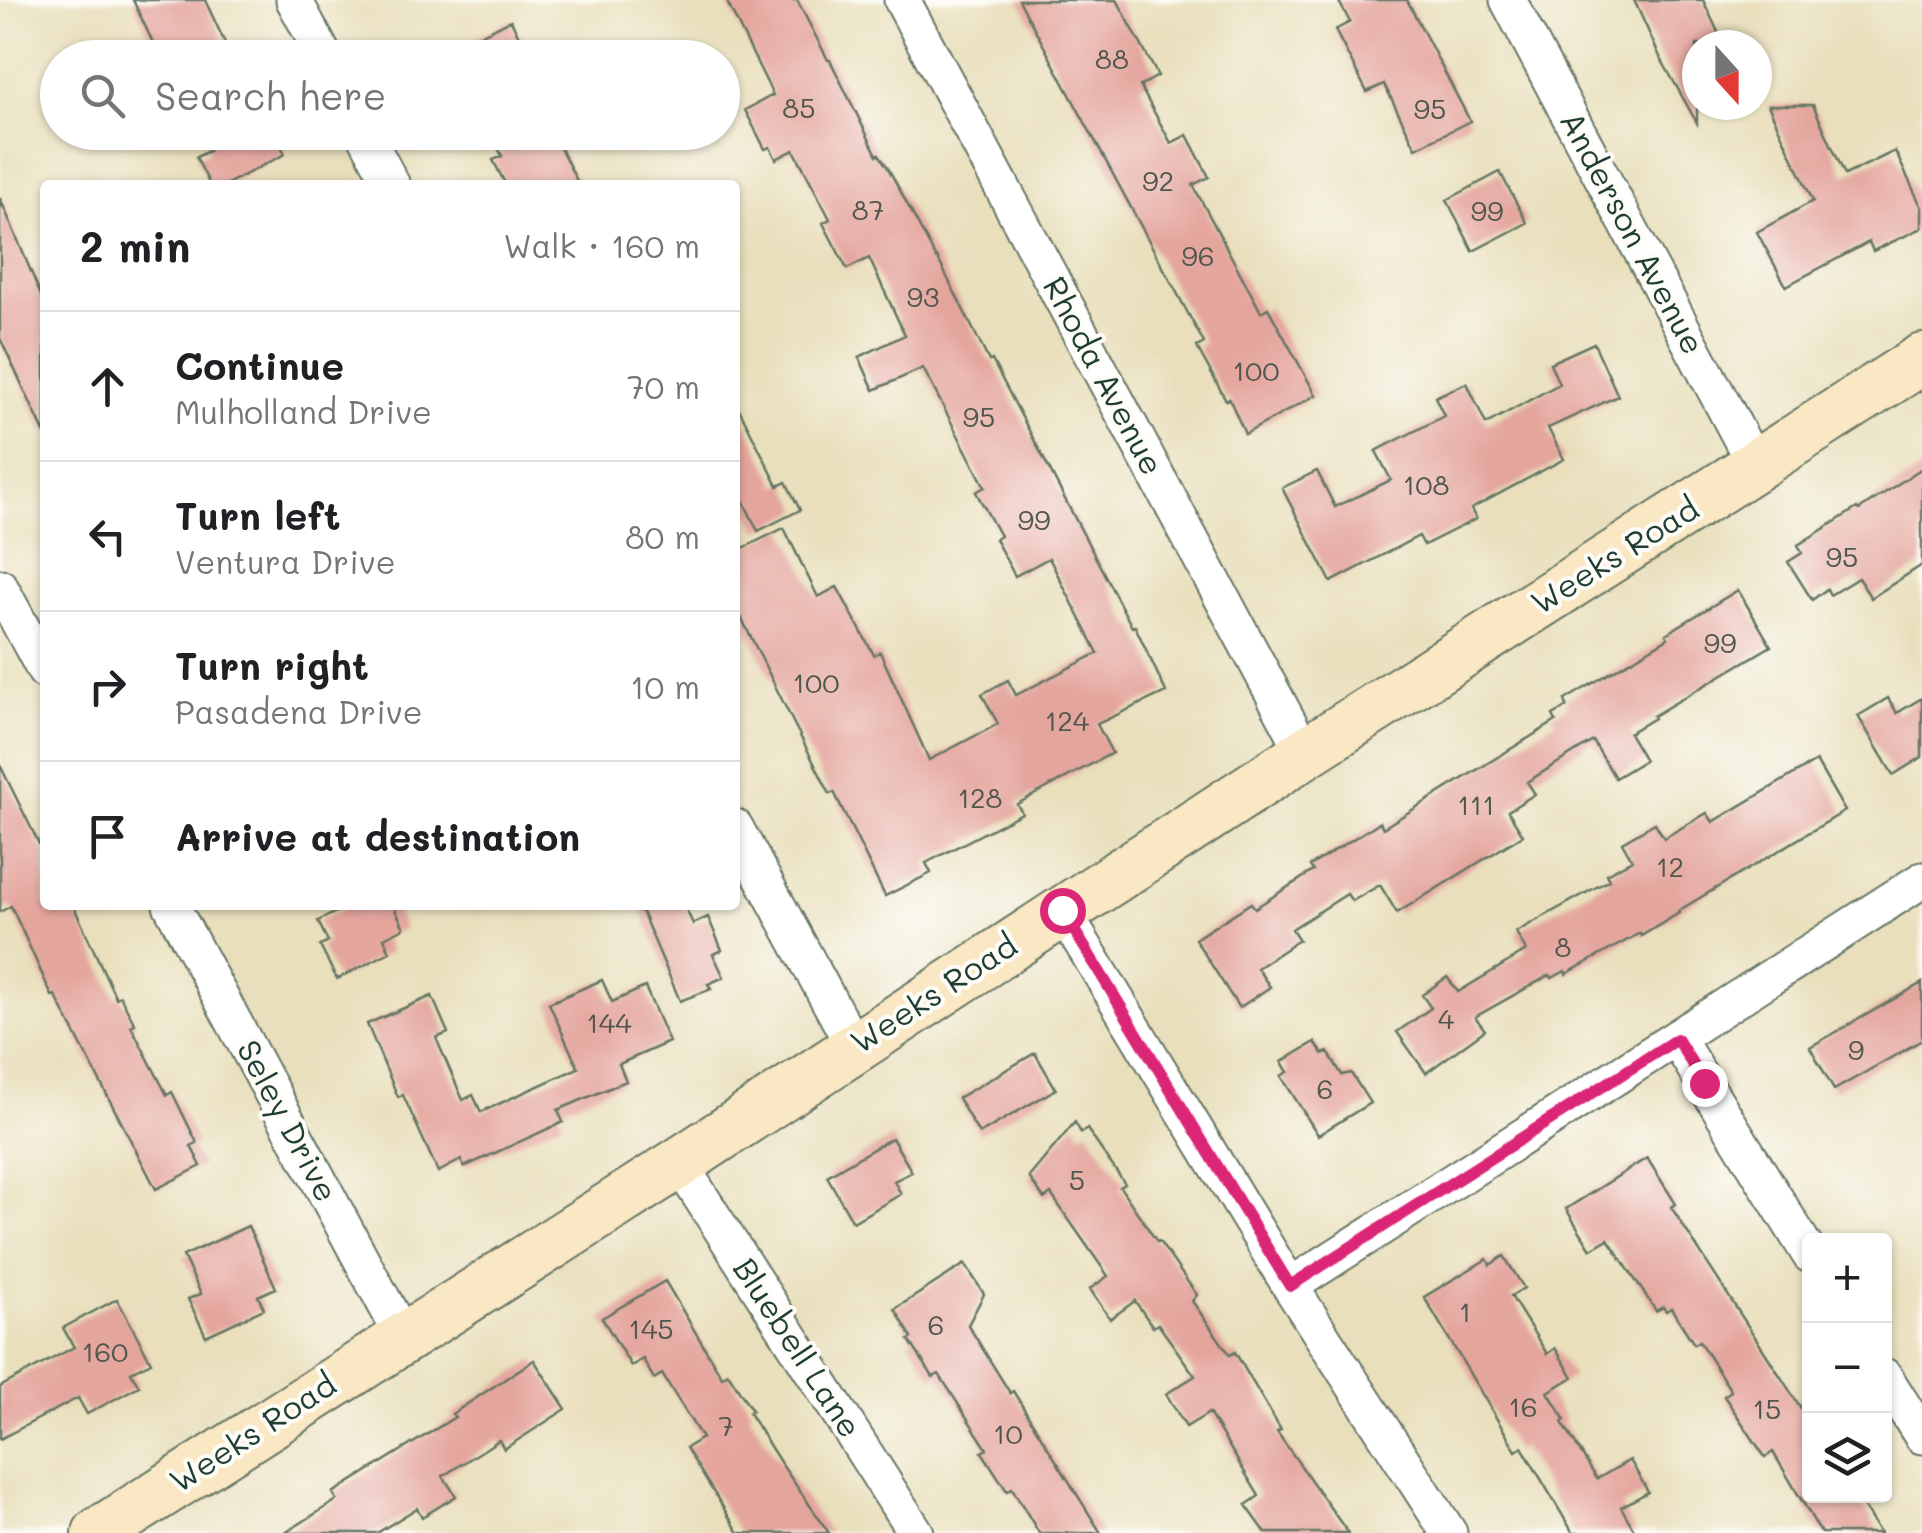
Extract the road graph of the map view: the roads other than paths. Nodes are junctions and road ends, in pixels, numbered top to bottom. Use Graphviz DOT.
graph roads {
  1 [pos="294,0"];
  2 [pos="902,0"];
  3 [pos="1508,0"];
  4 [pos="315,40"];
  5 [pos="374,150"];
  6 [pos="389,180"];
  7 [pos="1922,359"];
  8 [pos="1756,467"];
  9 [pos="0,587"];
  10 [pos="40,662"];
  11 [pos="1305,753"];
  12 [pos="740,836"];
  13 [pos="1922,880"];
  14 [pos="174,910"];
  15 [pos="1062,910"];
  16 [pos="1677,1039"];
  17 [pos="854,1048"];
  18 [pos="679,1163"];
  19 [pos="1802,1242"];
  20 [pos="1290,1286"];
  21 [pos="404,1337"];
  22 [pos="1892,1389"];
  23 [pos="1922,1436"];
  24 [pos="98,1533"];
  25 [pos="916,1533"];
  26 [pos="1449,1533"];
  1 -- 4 [label="street"];
  2 -- 11 [label="street, Rhoda Avenue"];
  3 -- 8 [label="street, Anderson Avenue"];
  5 -- 6 [label="street"];
  7 -- 8 [label="street, Weeks Road"];
  8 -- 11 [label="street, Weeks Road"];
  9 -- 10 [label="street"];
  11 -- 15 [label="street, Weeks Road"];
  12 -- 17 [label="street"];
  13 -- 16 [label="street"];
  14 -- 21 [label="street, Seley Drive"];
  15 -- 17 [label="street, Weeks Road"];
  15 -- 20 [label="street"];
  16 -- 19 [label="street"];
  16 -- 20 [label="street"];
  17 -- 18 [label="street, Weeks Road"];
  18 -- 21 [label="street, Weeks Road"];
  18 -- 25 [label="street, Bluebell Lane"];
  20 -- 26 [label="street"];
  21 -- 24 [label="street, Weeks Road"];
  22 -- 23 [label="street"];
}
